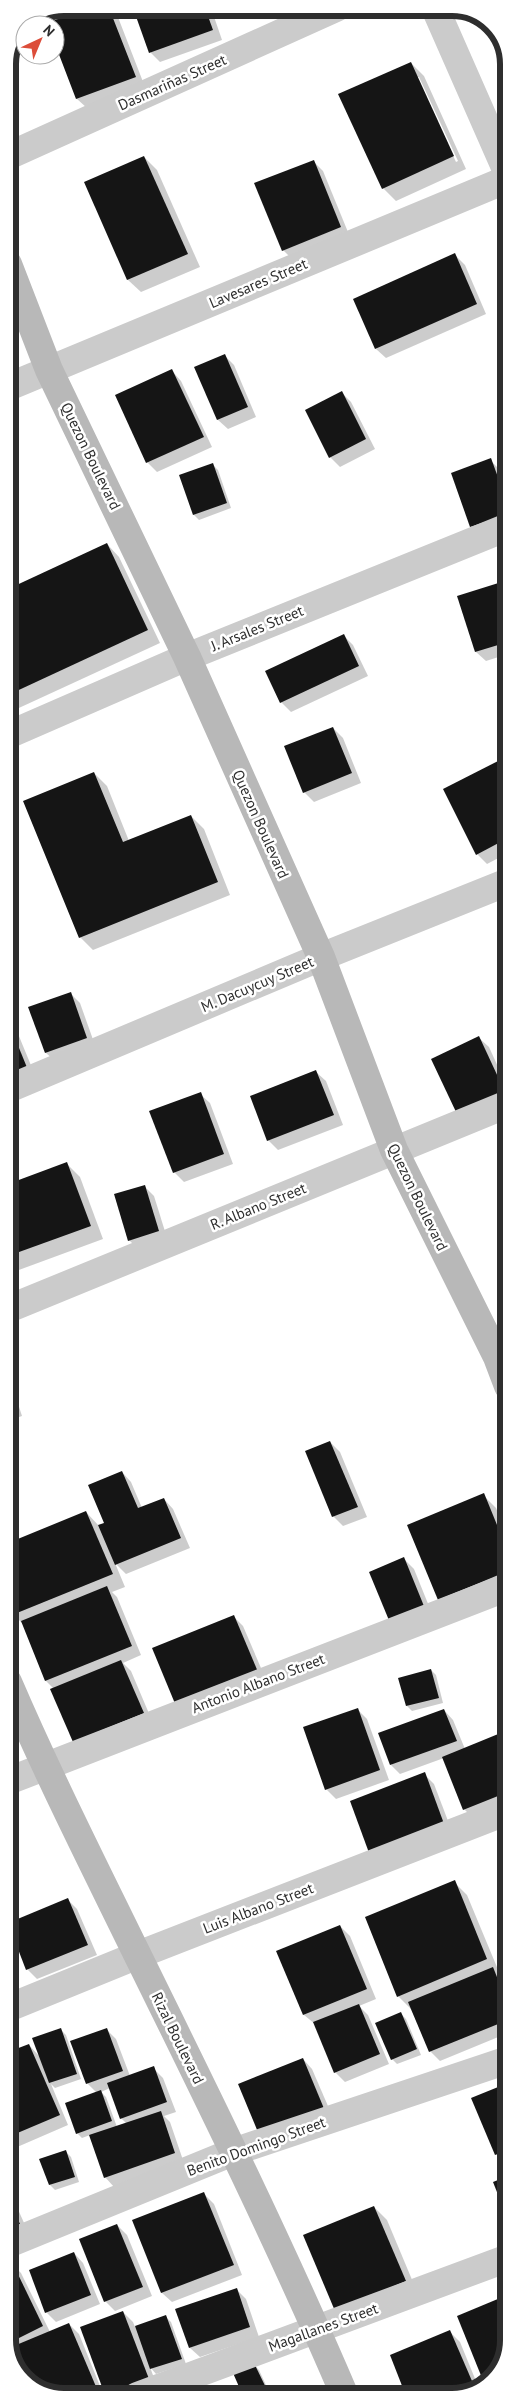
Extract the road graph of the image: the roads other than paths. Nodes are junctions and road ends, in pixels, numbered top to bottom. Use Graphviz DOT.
graph roads {
  1 [pos="318,16"];
  2 [pos="439,16"];
  3 [pos="16,152"];
  4 [pos="500,156"];
  5 [pos="500,182"];
  6 [pos="16,285"];
  7 [pos="49,370"];
  8 [pos="16,384"];
  9 [pos="500,530"];
  10 [pos="187,657"];
  11 [pos="16,732"];
  12 [pos="500,885"];
  13 [pos="321,957"];
  14 [pos="16,1086"];
  15 [pos="500,1107"];
  16 [pos="394,1150"];
  17 [pos="16,1306"];
  18 [pos="500,1350"];
  19 [pos="500,1590"];
  20 [pos="16,1701"];
  21 [pos="44,1766"];
  22 [pos="16,1778"];
  23 [pos="500,1814"];
  24 [pos="138,1955"];
  25 [pos="16,2005"];
  26 [pos="500,2063"];
  27 [pos="233,2152"];
  28 [pos="16,2241"];
  29 [pos="500,2261"];
  30 [pos="317,2329"];
  31 [pos="158,2388"];
  32 [pos="342,2388"];
  1 -- 3 [label="street, Dasmariñas Street"];
  2 -- 4 [label="street"];
  5 -- 7 [label="street, Lavesares Street"];
  6 -- 7 [label="street, Quezon Boulevard"];
  7 -- 8 [label="street, Lavesares Street"];
  7 -- 10 [label="street, Quezon Boulevard"];
  9 -- 10 [label="street, J. Arsales Street"];
  10 -- 11 [label="street, J. Arsales Street"];
  10 -- 13 [label="street, Quezon Boulevard"];
  12 -- 13 [label="street, M. Dacuycuy Street"];
  13 -- 14 [label="street, M. Dacuycuy Street"];
  13 -- 16 [label="street, Quezon Boulevard"];
  15 -- 16 [label="street, R. Albano Street"];
  16 -- 17 [label="street, R. Albano Street"];
  16 -- 18 [label="street, Quezon Boulevard"];
  19 -- 21 [label="street, Antonio Albano Street"];
  20 -- 21 [label="street, Rizal Boulevard"];
  21 -- 22 [label="street, Antonio Albano Street"];
  21 -- 24 [label="street, Rizal Boulevard"];
  23 -- 24 [label="street, Luis Albano Street"];
  24 -- 25 [label="street, Luis Albano Street"];
  24 -- 27 [label="street, Rizal Boulevard"];
  26 -- 27 [label="street, Benito Domingo Street"];
  27 -- 28 [label="street, Benito Domingo Street"];
  27 -- 30 [label="street, Rizal Boulevard"];
  29 -- 30 [label="street, Magallanes Street"];
  30 -- 31 [label="street, Magallanes Street"];
  30 -- 32 [label="street, Rizal Boulevard"];
}
